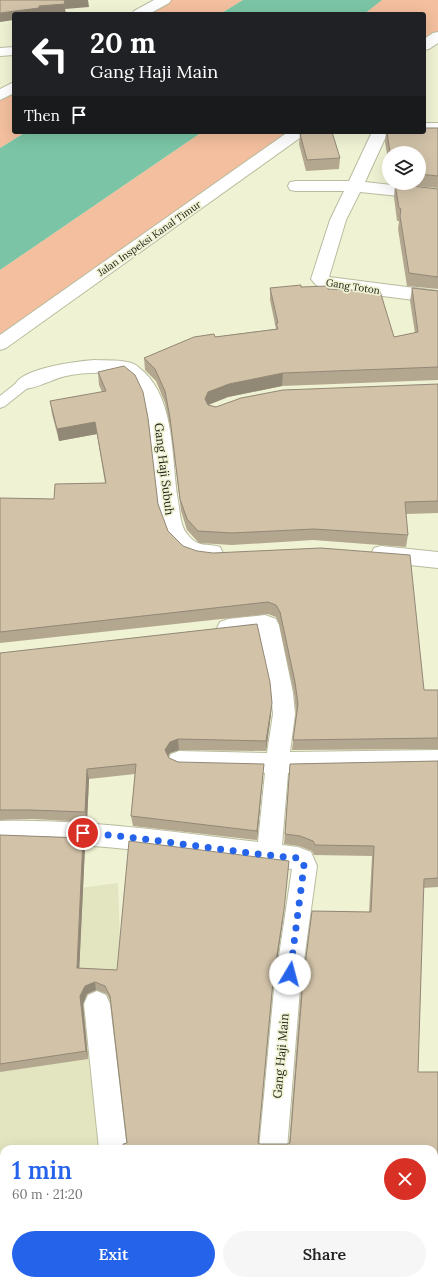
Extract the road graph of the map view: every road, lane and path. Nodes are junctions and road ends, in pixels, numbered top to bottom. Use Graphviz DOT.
graph roads {
  1 [pos="164,0"];
  2 [pos="143,12"];
  3 [pos="438,36"];
  4 [pos="426,45"];
  5 [pos="12,51"];
  6 [pos="0,52"];
  7 [pos="12,88"];
  8 [pos="0,95"];
  9 [pos="426,128"];
  10 [pos="438,128"];
  11 [pos="295,134"];
  12 [pos="379,134"];
  13 [pos="296,186"];
  14 [pos="355,186"];
  15 [pos="438,195"];
  16 [pos="438,297"];
  17 [pos="0,344"];
  18 [pos="26,383"];
  19 [pos="0,403"];
  20 [pos="366,553"];
  21 [pos="233,554"];
  22 [pos="438,560"];
  23 [pos="208,630"];
  24 [pos="438,760"];
  25 [pos="179,761"];
  26 [pos="277,763"];
  27 [pos="0,832"];
  28 [pos="269,855"];
  29 [pos="97,1004"];
  30 [pos="113,1145"];
  31 [pos="273,1145"];
  1 -- 2 [label="street"];
  3 -- 4 [label="street"];
  5 -- 6 [label="street"];
  7 -- 8 [label="street"];
  9 -- 10 [label="street"];
  11 -- 17 [label="street, Jalan Inspeksi Kanal Timur"];
  12 -- 14 [label="street"];
  13 -- 14 [label="street"];
  14 -- 15 [label="street"];
  14 -- 16 [label="street, Gang Toton"];
  18 -- 19 [label="lane"];
  18 -- 21 [label="street, Gang Haji Subuh"];
  20 -- 22 [label="street"];
  23 -- 26 [label="street"];
  24 -- 26 [label="street"];
  25 -- 26 [label="street"];
  26 -- 28 [label="street"];
  27 -- 28 [label="street, Gang Haji Main"];
  28 -- 31 [label="street, Gang Haji Main"];
  29 -- 30 [label="street"];
}
